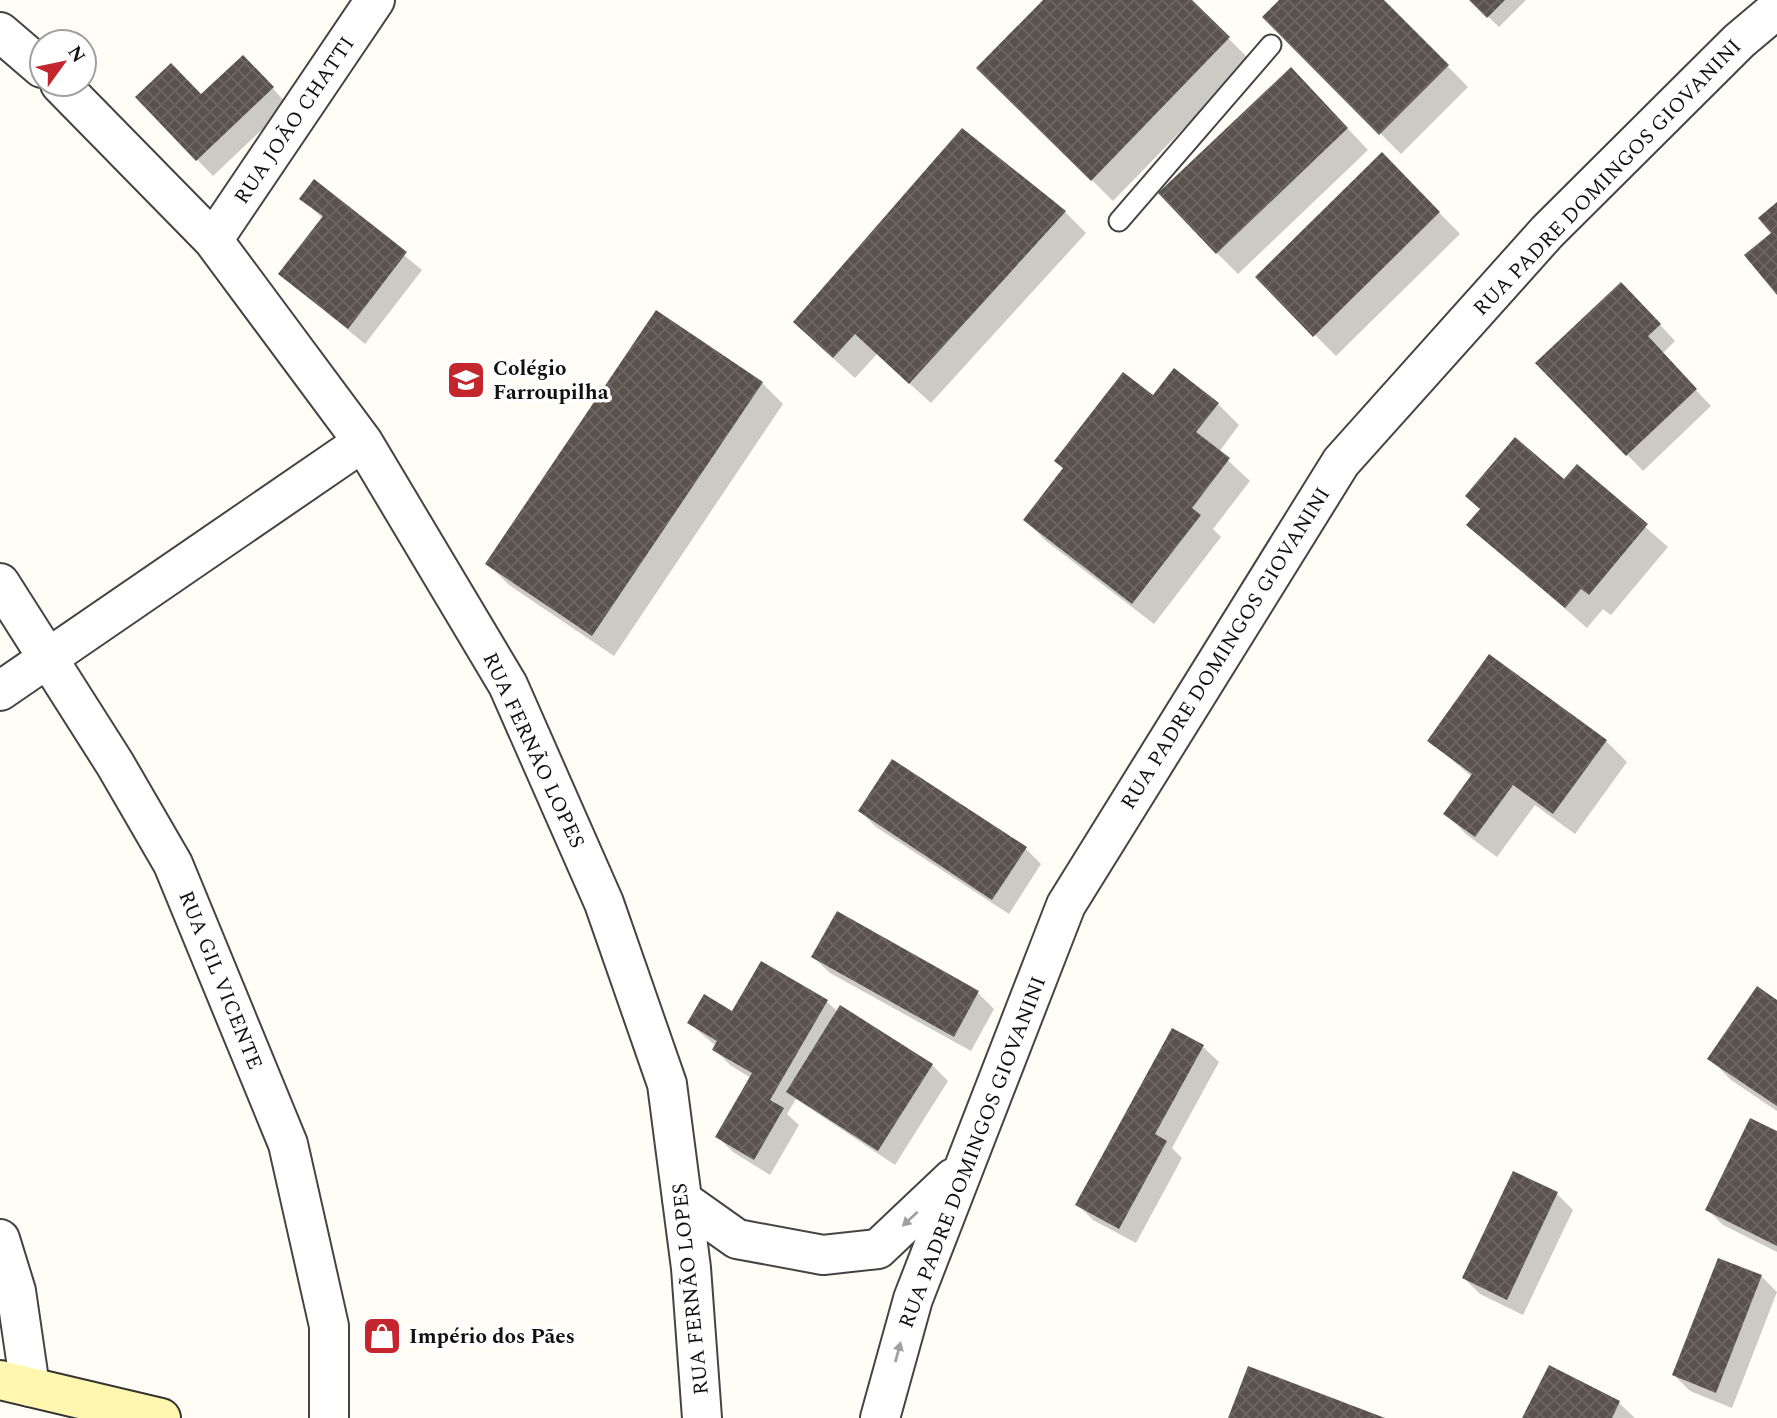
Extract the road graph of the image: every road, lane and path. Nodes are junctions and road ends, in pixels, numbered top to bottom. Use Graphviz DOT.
graph roads {
  1 [pos="375,0"];
  2 [pos="1777,9"];
  3 [pos="0,32"];
  4 [pos="1271,45"];
  5 [pos="28,56"];
  6 [pos="74,98"];
  7 [pos="1119,221"];
  8 [pos="213,240"];
  9 [pos="363,442"];
  10 [pos="0,583"];
  11 [pos="48,657"];
  12 [pos="0,691"];
  13 [pos="960,1172"];
  14 [pos="682,1200"];
  15 [pos="0,1239"];
  16 [pos="737,1239"];
  17 [pos="878,1249"];
  18 [pos="691,1268"];
  19 [pos="913,1299"];
  20 [pos="15,1383"];
  21 [pos="161,1418"];
  22 [pos="329,1418"];
  23 [pos="702,1418"];
  24 [pos="880,1418"];
  1 -- 8 [label="street, RUA JOÃO CHATTI"];
  2 -- 13 [label="street, RUA PADRE DOMINGOS GIOVANINI"];
  3 -- 5 [label="street"];
  4 -- 7 [label="lane"];
  6 -- 8 [label="street, RUA FERNÃO LOPES"];
  8 -- 9 [label="street, RUA FERNÃO LOPES"];
  9 -- 11 [label="street"];
  9 -- 14 [label="street, RUA FERNÃO LOPES"];
  10 -- 11 [label="street, RUA GIL VICENTE"];
  11 -- 12 [label="street"];
  11 -- 22 [label="street, RUA GIL VICENTE"];
  13 -- 17 [label="street, one-way"];
  13 -- 19 [label="street, RUA PADRE DOMINGOS GIOVANINI"];
  14 -- 16 [label="street"];
  14 -- 18 [label="street, RUA FERNÃO LOPES"];
  15 -- 20 [label="street"];
  16 -- 17 [label="street"];
  16 -- 18 [label="street"];
  17 -- 19 [label="street"];
  18 -- 23 [label="street, RUA FERNÃO LOPES"];
  24 -- 19 [label="street, RUA PADRE DOMINGOS GIOVANINI, one-way"];
  20 -- 21 [label="main road"];
}
